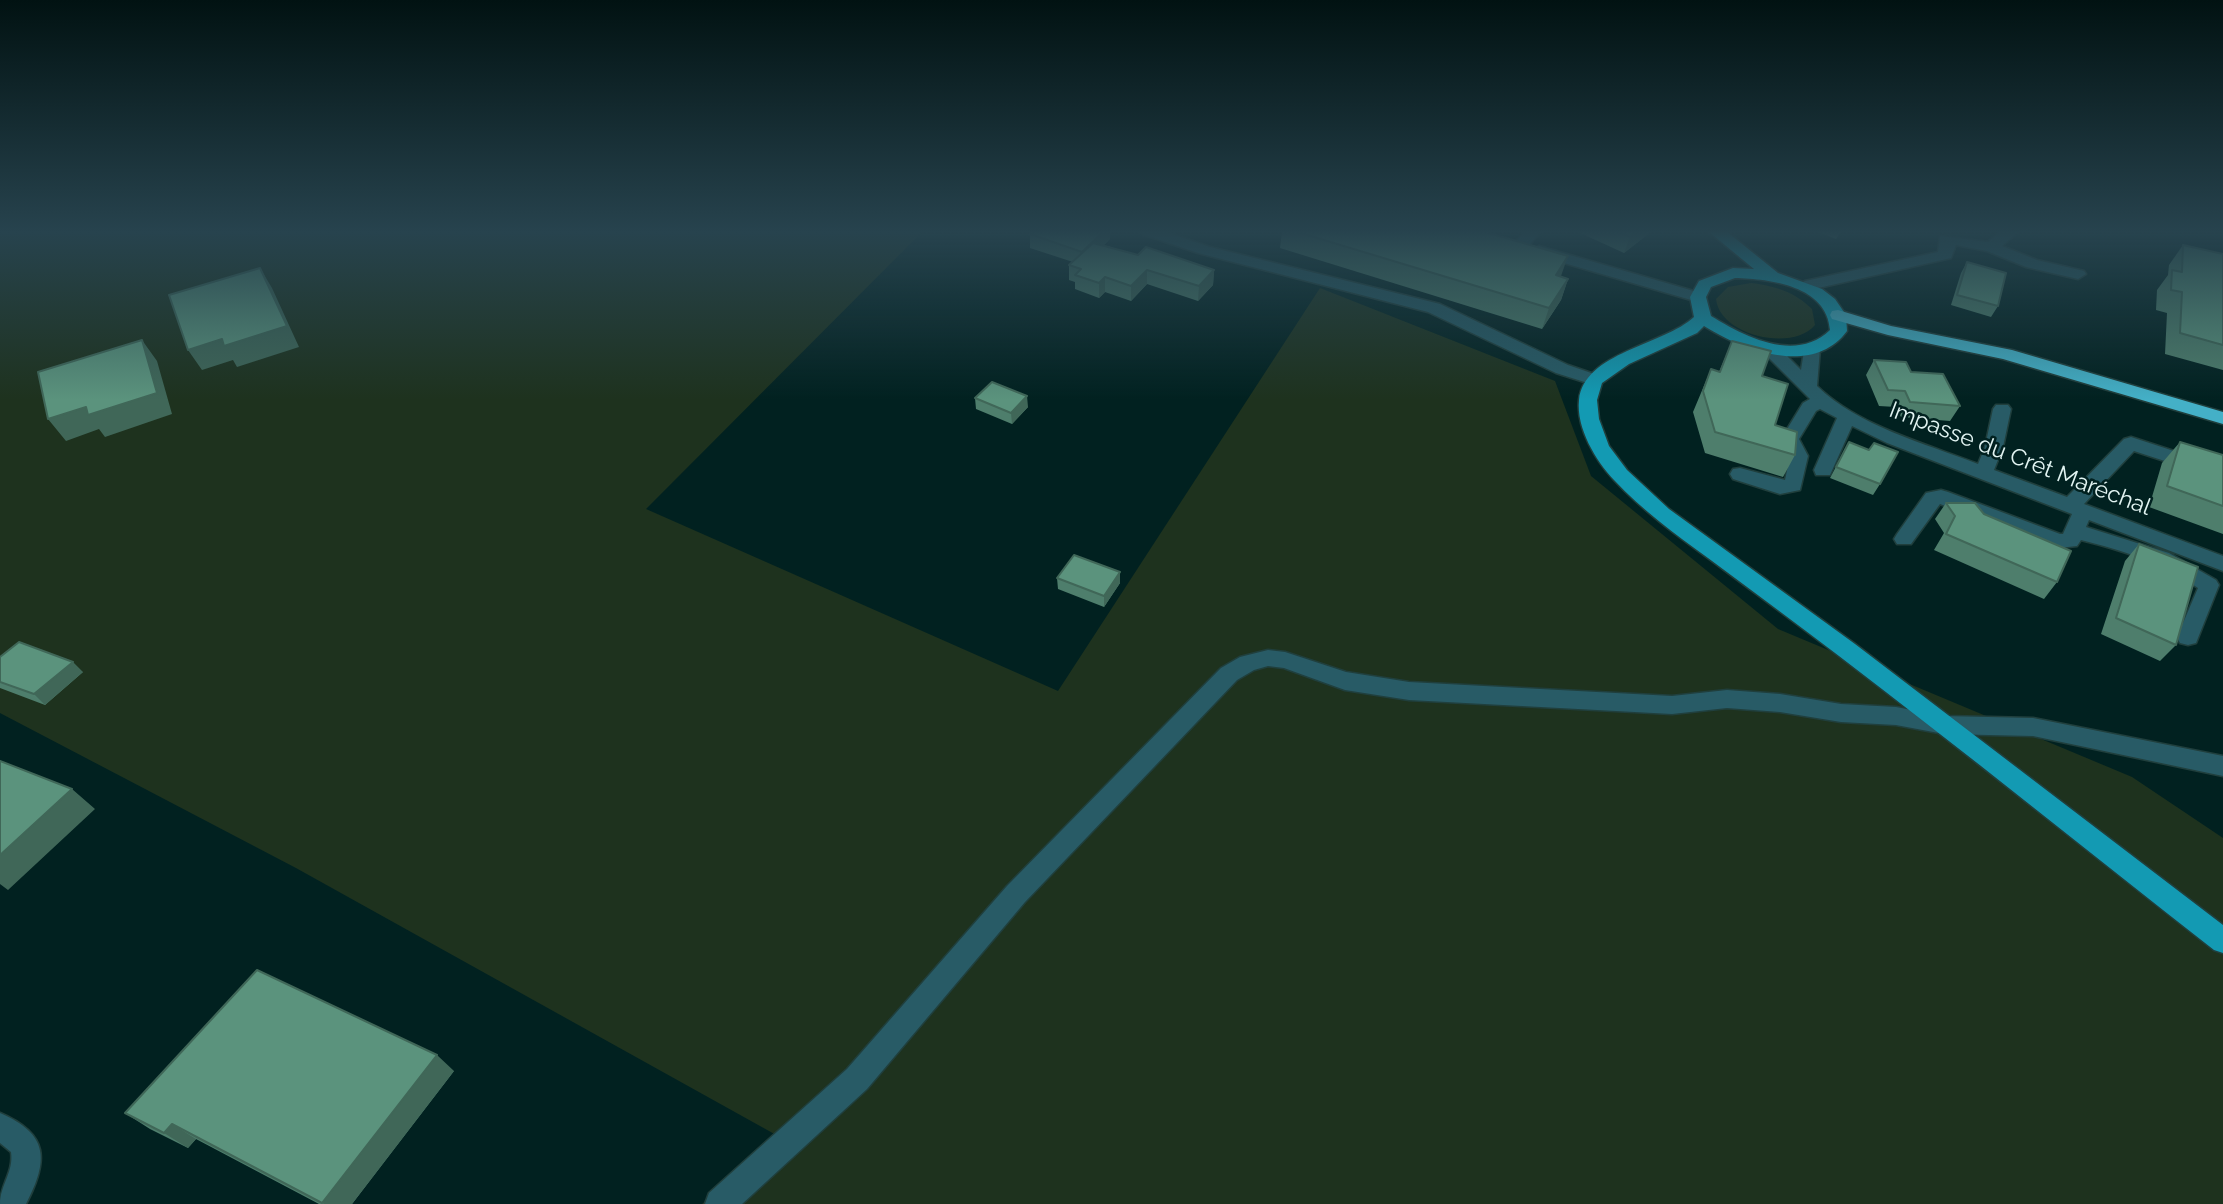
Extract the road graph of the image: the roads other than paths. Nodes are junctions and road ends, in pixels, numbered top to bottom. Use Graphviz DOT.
graph roads {
  1 [pos="1351,287"];
  2 [pos="1664,287"];
  3 [pos="1703,287"];
  4 [pos="1807,287"];
  5 [pos="1698,297"];
  6 [pos="1838,315"];
  7 [pos="1703,318"];
  8 [pos="1737,339"];
  9 [pos="1770,349"];
  10 [pos="1811,349"];
  11 [pos="1649,350"];
  12 [pos="1594,380"];
  13 [pos="1808,386"];
  14 [pos="1822,401"];
  15 [pos="2002,409"];
  16 [pos="1847,416"];
  17 [pos="2223,418"];
  18 [pos="1823,470"];
  19 [pos="1983,473"];
  20 [pos="1740,474"];
  21 [pos="2223,474"];
  22 [pos="2076,508"];
  23 [pos="2074,531"];
  24 [pos="1905,539"];
  25 [pos="2223,564"];
  26 [pos="2216,584"];
  27 [pos="2188,637"];
  28 [pos="1944,726"];
  29 [pos="2223,766"];
  30 [pos="2223,941"];
  31 [pos="0,1128"];
  32 [pos="10,1204"];
  33 [pos="720,1204"];
  1 -- 12 [label="street"];
  2 -- 5 [label="street"];
  3 -- 5 [label="main road"];
  4 -- 6 [label="main road"];
  5 -- 7 [label="main road"];
  6 -- 10 [label="main road"];
  6 -- 17 [label="highway"];
  7 -- 8 [label="main road"];
  7 -- 11 [label="main road"];
  8 -- 9 [label="main road"];
  8 -- 11 [label="main road"];
  9 -- 10 [label="main road"];
  9 -- 13 [label="street, Impasse du Crêt Maréchal"];
  10 -- 13 [label="street"];
  11 -- 12 [label="main road"];
  12 -- 28 [label="main road"];
  13 -- 14 [label="street, Impasse du Crêt Maréchal"];
  14 -- 16 [label="street, Impasse du Crêt Maréchal"];
  14 -- 20 [label="street"];
  15 -- 19 [label="street"];
  16 -- 18 [label="street"];
  16 -- 19 [label="street, Impasse du Crêt Maréchal"];
  19 -- 22 [label="street, Impasse du Crêt Maréchal"];
  21 -- 22 [label="street"];
  22 -- 23 [label="street"];
  22 -- 25 [label="street, Impasse du Crêt Maréchal"];
  23 -- 24 [label="street"];
  23 -- 26 [label="street"];
  26 -- 27 [label="street"];
  28 -- 29 [label="street"];
  28 -- 30 [label="main road"];
  28 -- 33 [label="street"];
  31 -- 32 [label="street"];
}
